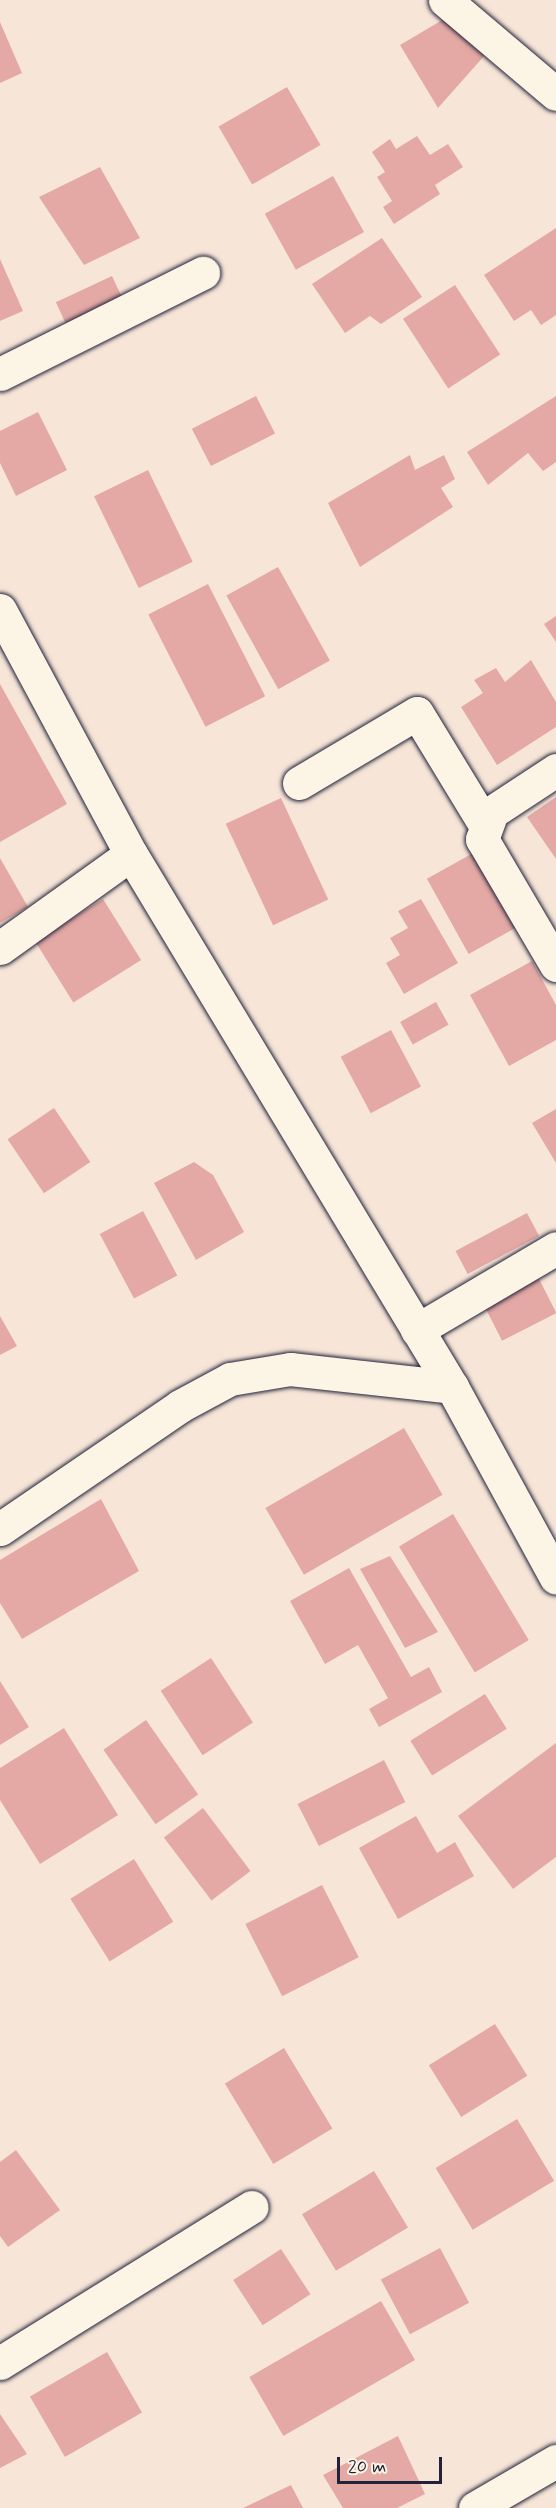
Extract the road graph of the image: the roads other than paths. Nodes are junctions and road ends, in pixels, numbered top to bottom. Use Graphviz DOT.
graph roads {
  1 [pos="445,0"];
  2 [pos="554,89"];
  3 [pos="203,273"];
  4 [pos="0,374"];
  5 [pos="0,610"];
  6 [pos="556,770"];
  7 [pos="299,783"];
  8 [pos="485,825"];
  9 [pos="131,854"];
  10 [pos="0,948"];
  11 [pos="556,965"];
  12 [pos="556,1248"];
  13 [pos="417,1330"];
  14 [pos="452,1387"];
  15 [pos="0,1529"];
  16 [pos="556,1578"];
  17 [pos="252,2207"];
  18 [pos="0,2363"];
  19 [pos="556,2461"];
  20 [pos="475,2508"];
  1 -- 2 [label="street"];
  3 -- 4 [label="street"];
  5 -- 9 [label="street"];
  6 -- 8 [label="street"];
  7 -- 8 [label="street"];
  8 -- 11 [label="street"];
  9 -- 10 [label="street"];
  9 -- 13 [label="street"];
  12 -- 13 [label="street"];
  13 -- 14 [label="street"];
  14 -- 15 [label="street"];
  14 -- 16 [label="street"];
  17 -- 18 [label="street"];
  19 -- 20 [label="street"];
}
